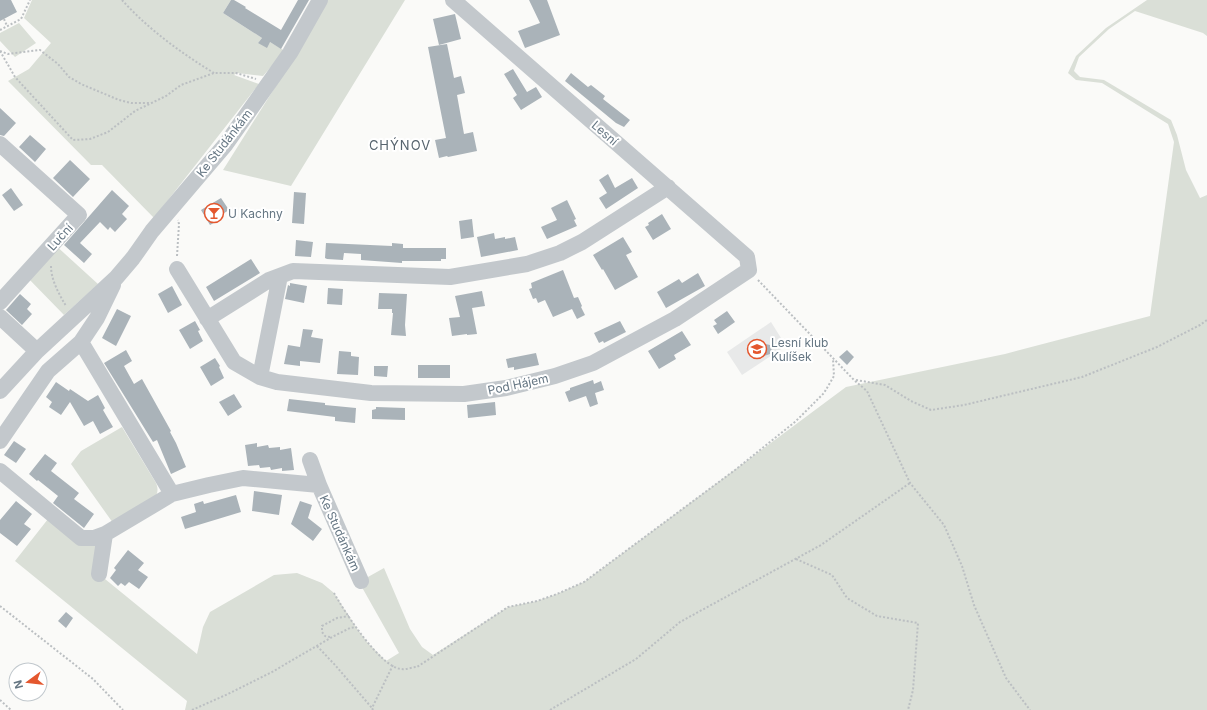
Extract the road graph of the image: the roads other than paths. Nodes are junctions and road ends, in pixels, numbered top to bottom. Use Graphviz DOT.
graph roads {
  1 [pos="320,0"];
  2 [pos="453,0"];
  3 [pos="0,144"];
  4 [pos="668,187"];
  5 [pos="177,269"];
  6 [pos="749,270"];
  7 [pos="280,276"];
  8 [pos="116,278"];
  9 [pos="0,302"];
  10 [pos="0,317"];
  11 [pos="208,319"];
  12 [pos="81,342"];
  13 [pos="37,351"];
  14 [pos="260,377"];
  15 [pos="0,391"];
  16 [pos="0,441"];
  17 [pos="310,460"];
  18 [pos="0,471"];
  19 [pos="319,485"];
  20 [pos="172,494"];
  21 [pos="105,534"];
  22 [pos="99,574"];
  23 [pos="361,580"];
  1 -- 8 [label="street, Ke Studánkám"];
  2 -- 4 [label="street, Lesní"];
  3 -- 9 [label="street, Luční"];
  4 -- 6 [label="street, Lesní"];
  4 -- 7 [label="street"];
  5 -- 11 [label="street, Pod Hájem"];
  6 -- 14 [label="street, Pod Hájem"];
  7 -- 11 [label="street"];
  7 -- 14 [label="street"];
  8 -- 12 [label="street, Ke Studánkám"];
  8 -- 13 [label="street, Ke Studánkám"];
  10 -- 13 [label="street"];
  11 -- 14 [label="street, Pod Hájem"];
  12 -- 16 [label="street, Ke Studánkám"];
  12 -- 20 [label="street"];
  13 -- 15 [label="street, Ke Studánkám"];
  17 -- 19 [label="street, Ke Studánkám"];
  18 -- 21 [label="street, Ke Studánkám"];
  19 -- 20 [label="street, Ke Studánkám"];
  19 -- 23 [label="street, Ke Studánkám"];
  20 -- 21 [label="street, Ke Studánkám"];
  21 -- 22 [label="street"];
}
